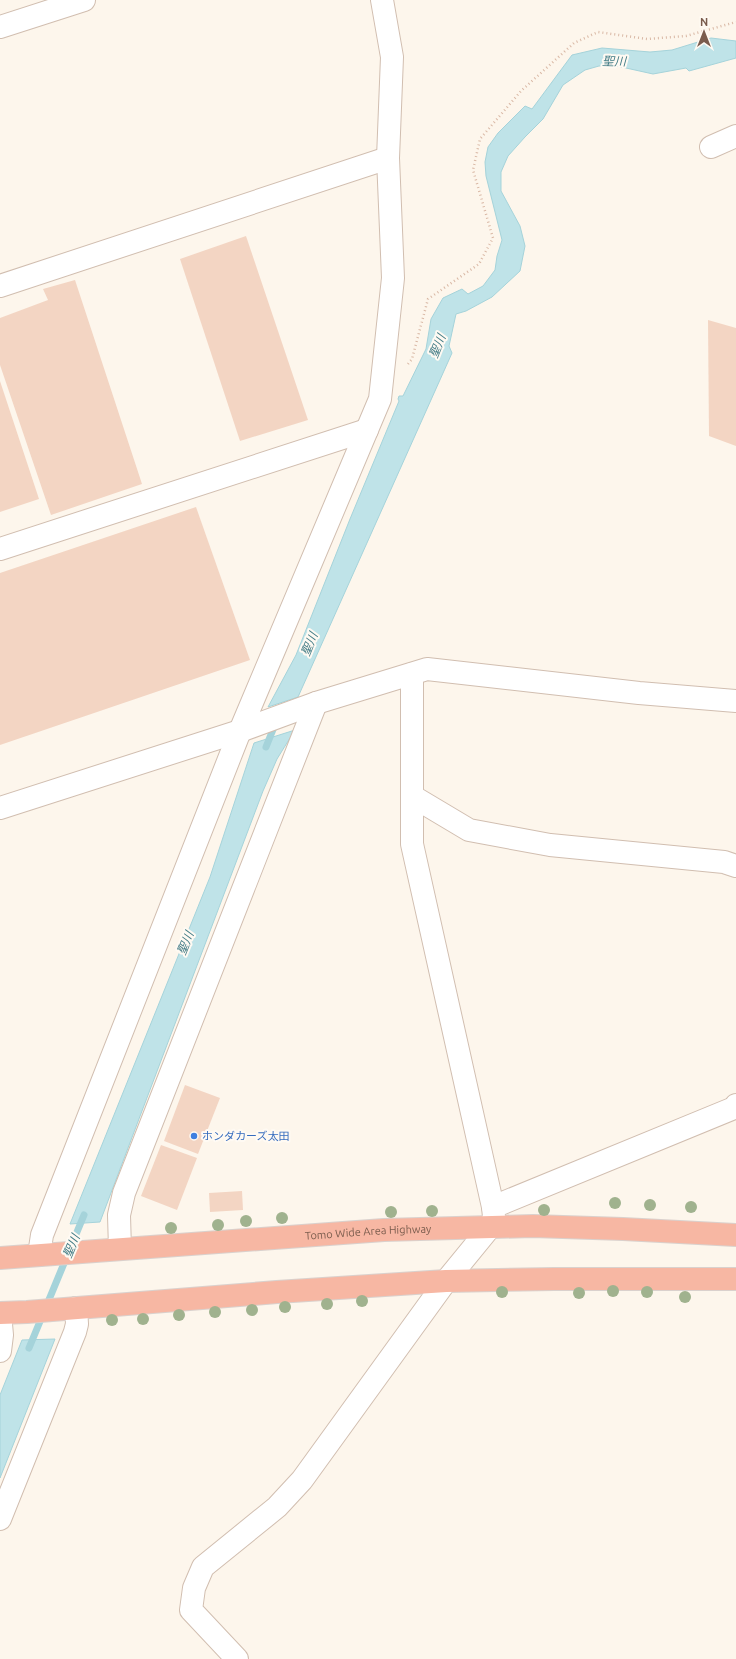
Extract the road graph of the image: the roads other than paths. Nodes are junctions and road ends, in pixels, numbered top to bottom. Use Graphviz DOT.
graph roads {
  1 [pos="84,0"];
  2 [pos="382,0"];
  3 [pos="0,27"];
  4 [pos="736,136"];
  5 [pos="711,147"];
  6 [pos="388,158"];
  7 [pos="0,286"];
  8 [pos="367,430"];
  9 [pos="0,549"];
  10 [pos="412,674"];
  11 [pos="736,701"];
  12 [pos="307,706"];
  13 [pos="240,731"];
  14 [pos="412,796"];
  15 [pos="0,808"];
  16 [pos="736,866"];
  17 [pos="736,1105"];
  18 [pos="492,1217"];
  19 [pos="736,1235"];
  20 [pos="120,1249"];
  21 [pos="44,1255"];
  22 [pos="0,1258"];
  23 [pos="736,1279"];
  24 [pos="446,1281"];
  25 [pos="74,1308"];
  26 [pos="0,1313"];
  27 [pos="0,1351"];
  28 [pos="0,1519"];
  29 [pos="238,1659"];
  1 -- 3 [label="street"];
  2 -- 6 [label="street"];
  4 -- 5 [label="street"];
  6 -- 7 [label="street"];
  6 -- 8 [label="street"];
  8 -- 9 [label="street"];
  8 -- 13 [label="street"];
  10 -- 11 [label="street"];
  10 -- 12 [label="street"];
  10 -- 14 [label="street"];
  12 -- 13 [label="street"];
  12 -- 20 [label="street"];
  13 -- 15 [label="street"];
  13 -- 21 [label="street"];
  14 -- 16 [label="street"];
  14 -- 18 [label="street"];
  17 -- 18 [label="street"];
  18 -- 19 [label="highway, Tomo Wide Area Highway"];
  18 -- 20 [label="highway, Tomo Wide Area Highway"];
  18 -- 24 [label="street"];
  20 -- 21 [label="highway, Tomo Wide Area Highway"];
  21 -- 22 [label="highway, Tomo Wide Area Highway"];
  23 -- 24 [label="highway"];
  24 -- 25 [label="highway"];
  24 -- 29 [label="street"];
  25 -- 26 [label="highway"];
  25 -- 28 [label="street"];
  26 -- 27 [label="street"];
}
